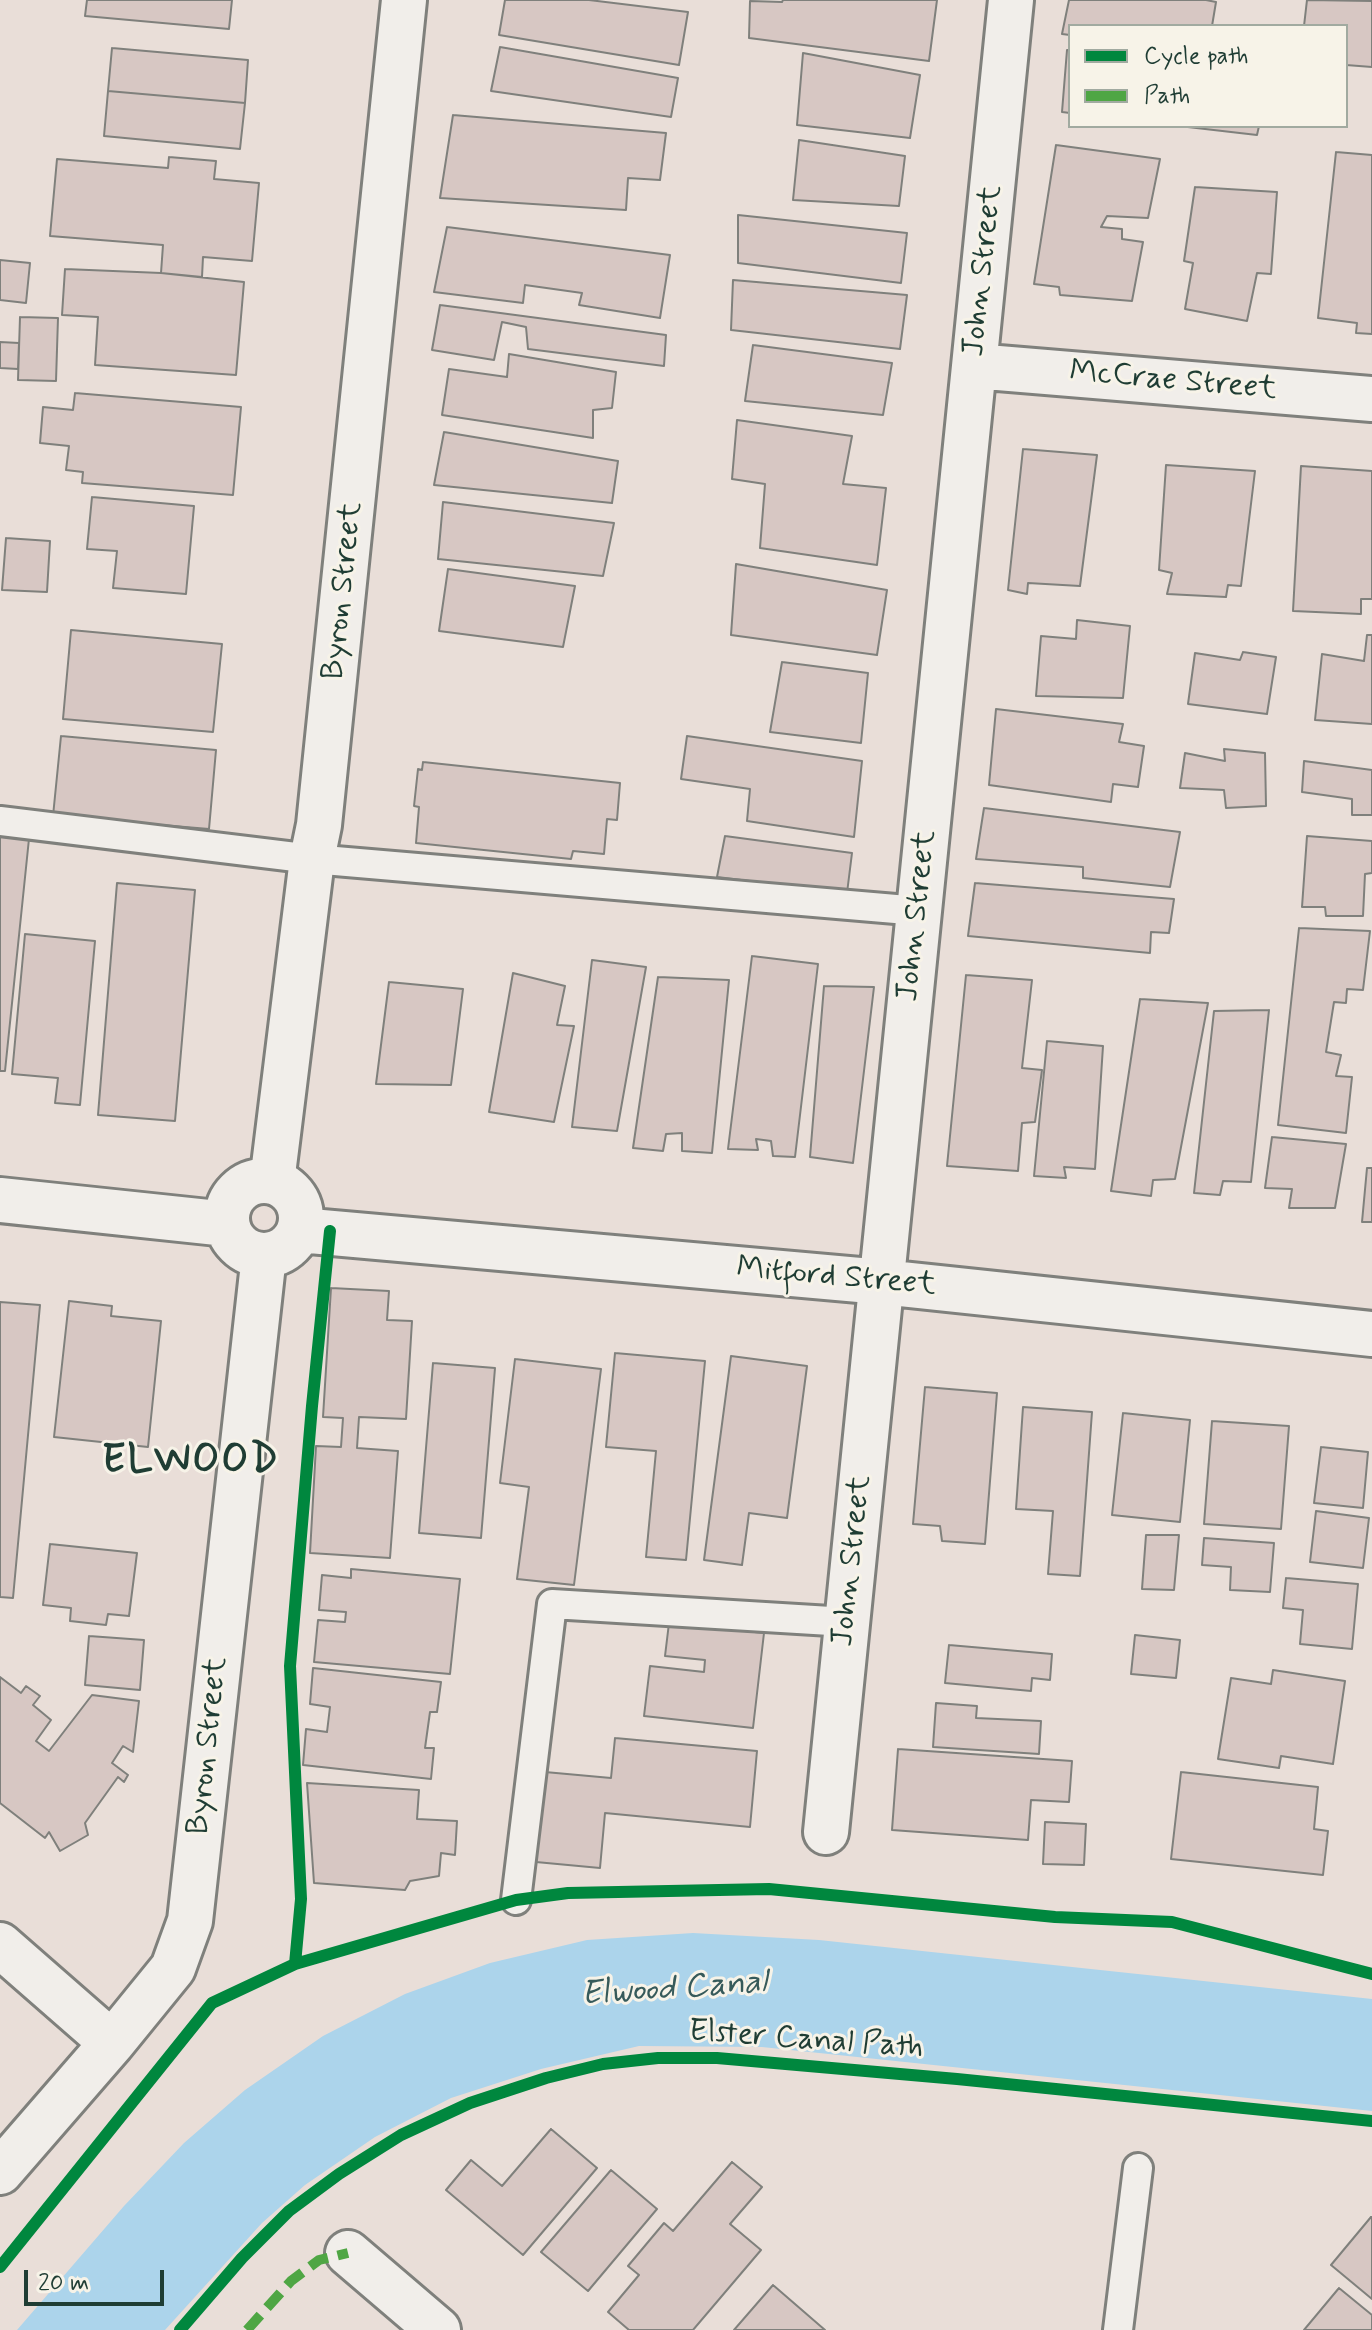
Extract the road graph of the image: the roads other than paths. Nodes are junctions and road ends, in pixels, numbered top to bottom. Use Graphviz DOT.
graph roads {
  1 [pos="404,0"];
  2 [pos="1011,0"];
  3 [pos="974,366"];
  4 [pos="1372,399"];
  5 [pos="0,821"];
  6 [pos="312,859"];
  7 [pos="919,911"];
  8 [pos="272,1182"];
  9 [pos="0,1200"];
  10 [pos="227,1224"];
  11 [pos="299,1230"];
  12 [pos="264,1255"];
  13 [pos="882,1282"];
  14 [pos="1372,1334"];
  15 [pos="847,1622"];
  16 [pos="826,1832"];
  17 [pos="516,1900"];
  18 [pos="0,1945"];
  19 [pos="112,2043"];
  20 [pos="1138,2168"];
  21 [pos="0,2172"];
  22 [pos="348,2253"];
  23 [pos="438,2330"];
  24 [pos="1118,2330"];
  1 -- 6 [label="street, Byron Street"];
  2 -- 3 [label="street, John Street"];
  3 -- 4 [label="street, McCrae Street"];
  3 -- 7 [label="street, John Street"];
  5 -- 6 [label="lane"];
  6 -- 7 [label="lane"];
  6 -- 8 [label="street, Byron Street"];
  7 -- 13 [label="street, John Street"];
  8 -- 10 [label="street"];
  8 -- 11 [label="street"];
  9 -- 10 [label="street"];
  10 -- 12 [label="street"];
  11 -- 12 [label="street"];
  11 -- 13 [label="street, Mitford Street"];
  12 -- 19 [label="street, Byron Street"];
  13 -- 14 [label="street, Mitford Street"];
  13 -- 15 [label="street, John Street"];
  15 -- 16 [label="street, John Street"];
  15 -- 17 [label="lane"];
  18 -- 19 [label="street"];
  19 -- 21 [label="street, Byron Street"];
  20 -- 24 [label="lane"];
  22 -- 23 [label="street"];
}
